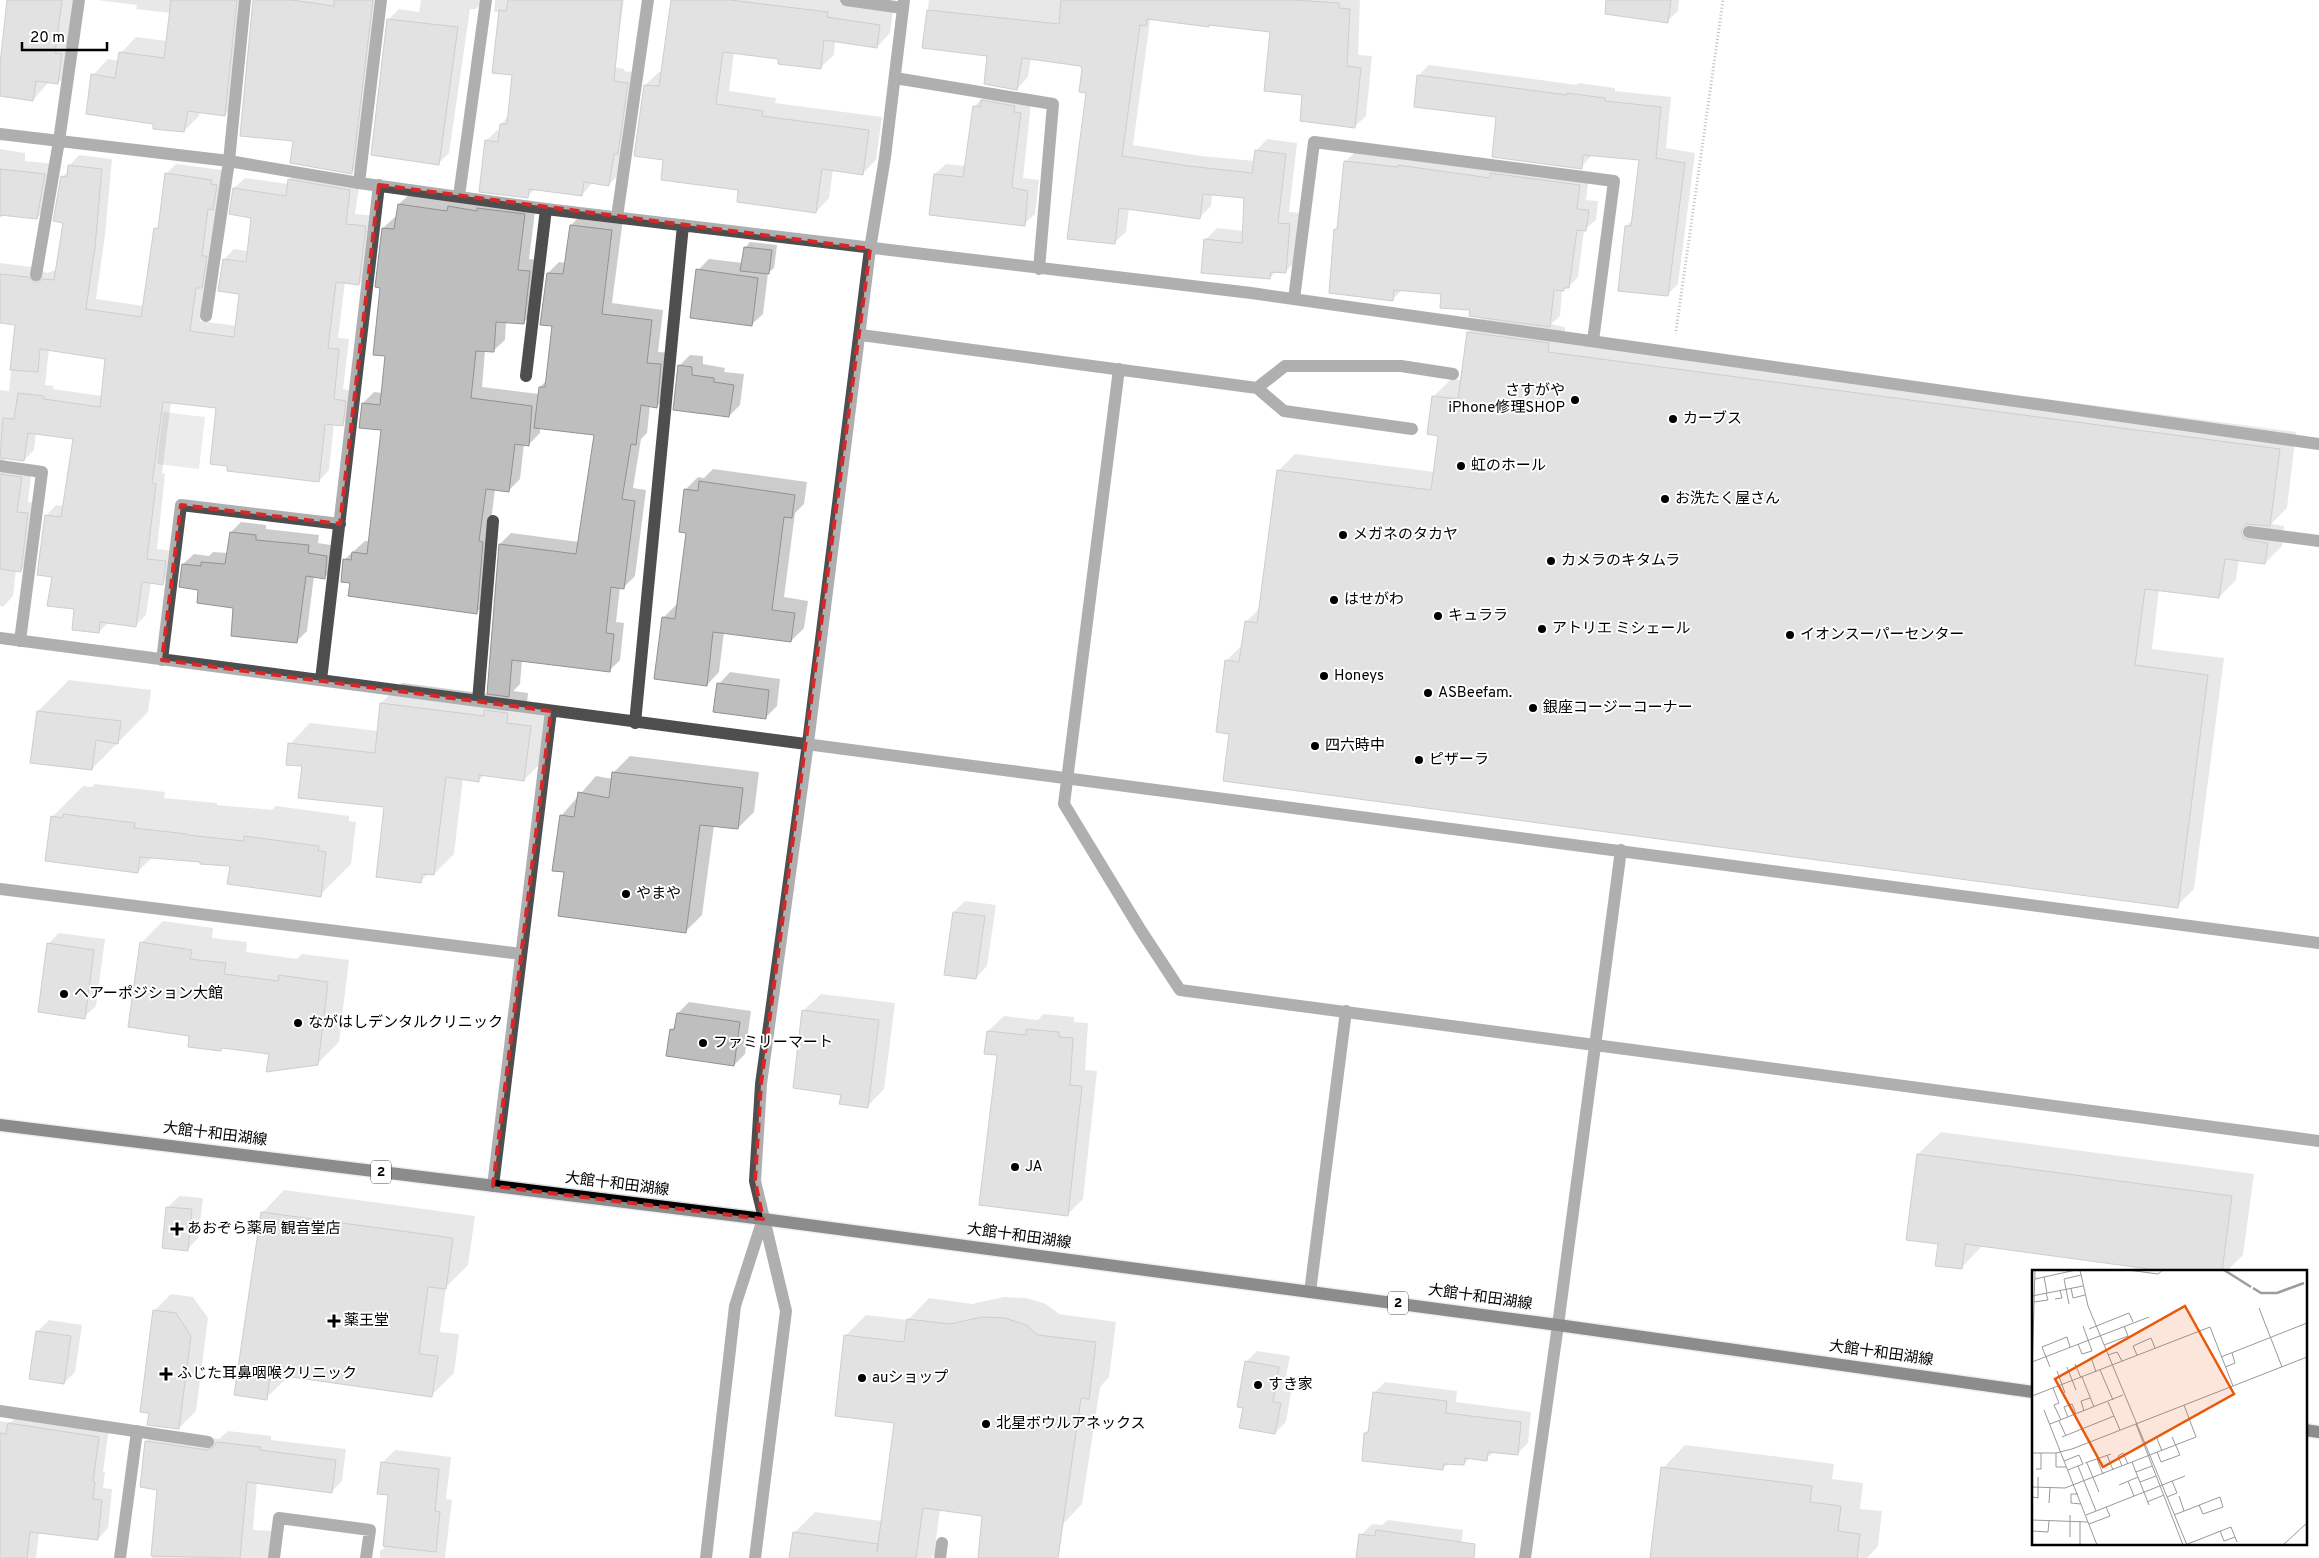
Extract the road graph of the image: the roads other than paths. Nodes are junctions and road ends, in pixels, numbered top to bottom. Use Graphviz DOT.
graph roads {
  1 [pos="79,0"];
  2 [pos="246,0"];
  3 [pos="381,0"];
  4 [pos="486,0"];
  5 [pos="648,0"];
  6 [pos="846,0"];
  7 [pos="904,4"];
  8 [pos="894,78"];
  9 [pos="0,134"];
  10 [pos="60,142"];
  11 [pos="229,161"];
  12 [pos="359,183"];
  13 [pos="379,185"];
  14 [pos="459,196"];
  15 [pos="546,209"];
  16 [pos="617,217"];
  17 [pos="683,225"];
  18 [pos="870,249"];
  19 [pos="1039,269"];
  20 [pos="36,274"];
  21 [pos="1294,299"];
  22 [pos="206,316"];
  23 [pos="861,335"];
  24 [pos="1592,341"];
  25 [pos="1119,369"];
  26 [pos="1453,374"];
  27 [pos="526,376"];
  28 [pos="1256,388"];
  29 [pos="1412,429"];
  30 [pos="2319,444"];
  31 [pos="0,466"];
  32 [pos="492,521"];
  33 [pos="340,524"];
  34 [pos="2250,532"];
  35 [pos="2319,540"];
  36 [pos="0,638"];
  37 [pos="20,641"];
  38 [pos="162,660"];
  39 [pos="321,680"];
  40 [pos="478,701"];
  41 [pos="551,711"];
  42 [pos="635,723"];
  43 [pos="808,743"];
  44 [pos="1067,778"];
  45 [pos="1621,850"];
  46 [pos="0,889"];
  47 [pos="2319,943"];
  48 [pos="521,954"];
  49 [pos="1346,1011"];
  50 [pos="1595,1045"];
  51 [pos="0,1125"];
  52 [pos="2319,1141"];
  53 [pos="493,1186"];
  54 [pos="763,1219"];
  55 [pos="1310,1292"];
  56 [pos="1558,1325"];
  57 [pos="2032,1392"];
  58 [pos="0,1411"];
  59 [pos="2306,1430"];
  60 [pos="137,1431"];
  61 [pos="2319,1432"];
  62 [pos="208,1442"];
  63 [pos="942,1543"];
  64 [pos="120,1558"];
  65 [pos="274,1558"];
  66 [pos="366,1558"];
  67 [pos="706,1558"];
  68 [pos="755,1558"];
  69 [pos="940,1558"];
  70 [pos="1524,1558"];
  1 -- 10 [label="street"];
  2 -- 11 [label="street"];
  3 -- 12 [label="street"];
  4 -- 14 [label="street"];
  5 -- 16 [label="street"];
  6 -- 7 [label="street"];
  7 -- 8 [label="street"];
  8 -- 18 [label="street"];
  8 -- 19 [label="street"];
  9 -- 10 [label="street"];
  10 -- 11 [label="street"];
  10 -- 20 [label="street"];
  11 -- 12 [label="street"];
  11 -- 22 [label="street"];
  12 -- 13 [label="street"];
  13 -- 14 [label="street"];
  13 -- 33 [label="street"];
  14 -- 15 [label="street"];
  15 -- 16 [label="street"];
  15 -- 27 [label="street"];
  16 -- 17 [label="street"];
  17 -- 18 [label="street"];
  17 -- 42 [label="street"];
  18 -- 19 [label="street"];
  18 -- 23 [label="street"];
  19 -- 21 [label="street"];
  21 -- 24 [label="street"];
  21 -- 24 [label="street"];
  23 -- 25 [label="street"];
  23 -- 43 [label="street"];
  24 -- 30 [label="street"];
  25 -- 28 [label="street"];
  25 -- 44 [label="street"];
  26 -- 28 [label="street"];
  28 -- 29 [label="street"];
  31 -- 37 [label="street"];
  32 -- 40 [label="street"];
  33 -- 38 [label="street"];
  33 -- 39 [label="street"];
  34 -- 35 [label="street"];
  36 -- 37 [label="street"];
  37 -- 38 [label="street"];
  38 -- 39 [label="street"];
  39 -- 40 [label="street"];
  40 -- 41 [label="street"];
  41 -- 42 [label="street"];
  41 -- 48 [label="street"];
  42 -- 43 [label="street"];
  43 -- 44 [label="street"];
  43 -- 54 [label="street"];
  44 -- 45 [label="street"];
  44 -- 49 [label="street"];
  45 -- 47 [label="street"];
  45 -- 50 [label="street"];
  46 -- 48 [label="street"];
  48 -- 53 [label="street"];
  49 -- 50 [label="street"];
  49 -- 55 [label="street"];
  50 -- 52 [label="street"];
  50 -- 56 [label="street"];
  51 -- 53 [label="main road, 大館十和田湖線 / 2"];
  53 -- 54 [label="main road, 大館十和田湖線 / 2"];
  54 -- 55 [label="main road, 大館十和田湖線 / 2"];
  54 -- 67 [label="street"];
  54 -- 68 [label="street"];
  55 -- 56 [label="main road, 大館十和田湖線 / 2"];
  56 -- 57 [label="main road, 大館十和田湖線 / 2"];
  56 -- 70 [label="street"];
  58 -- 60 [label="street"];
  59 -- 61 [label="main road"];
  60 -- 62 [label="street"];
  60 -- 64 [label="street"];
  63 -- 69 [label="street"];
  65 -- 66 [label="street"];
}
